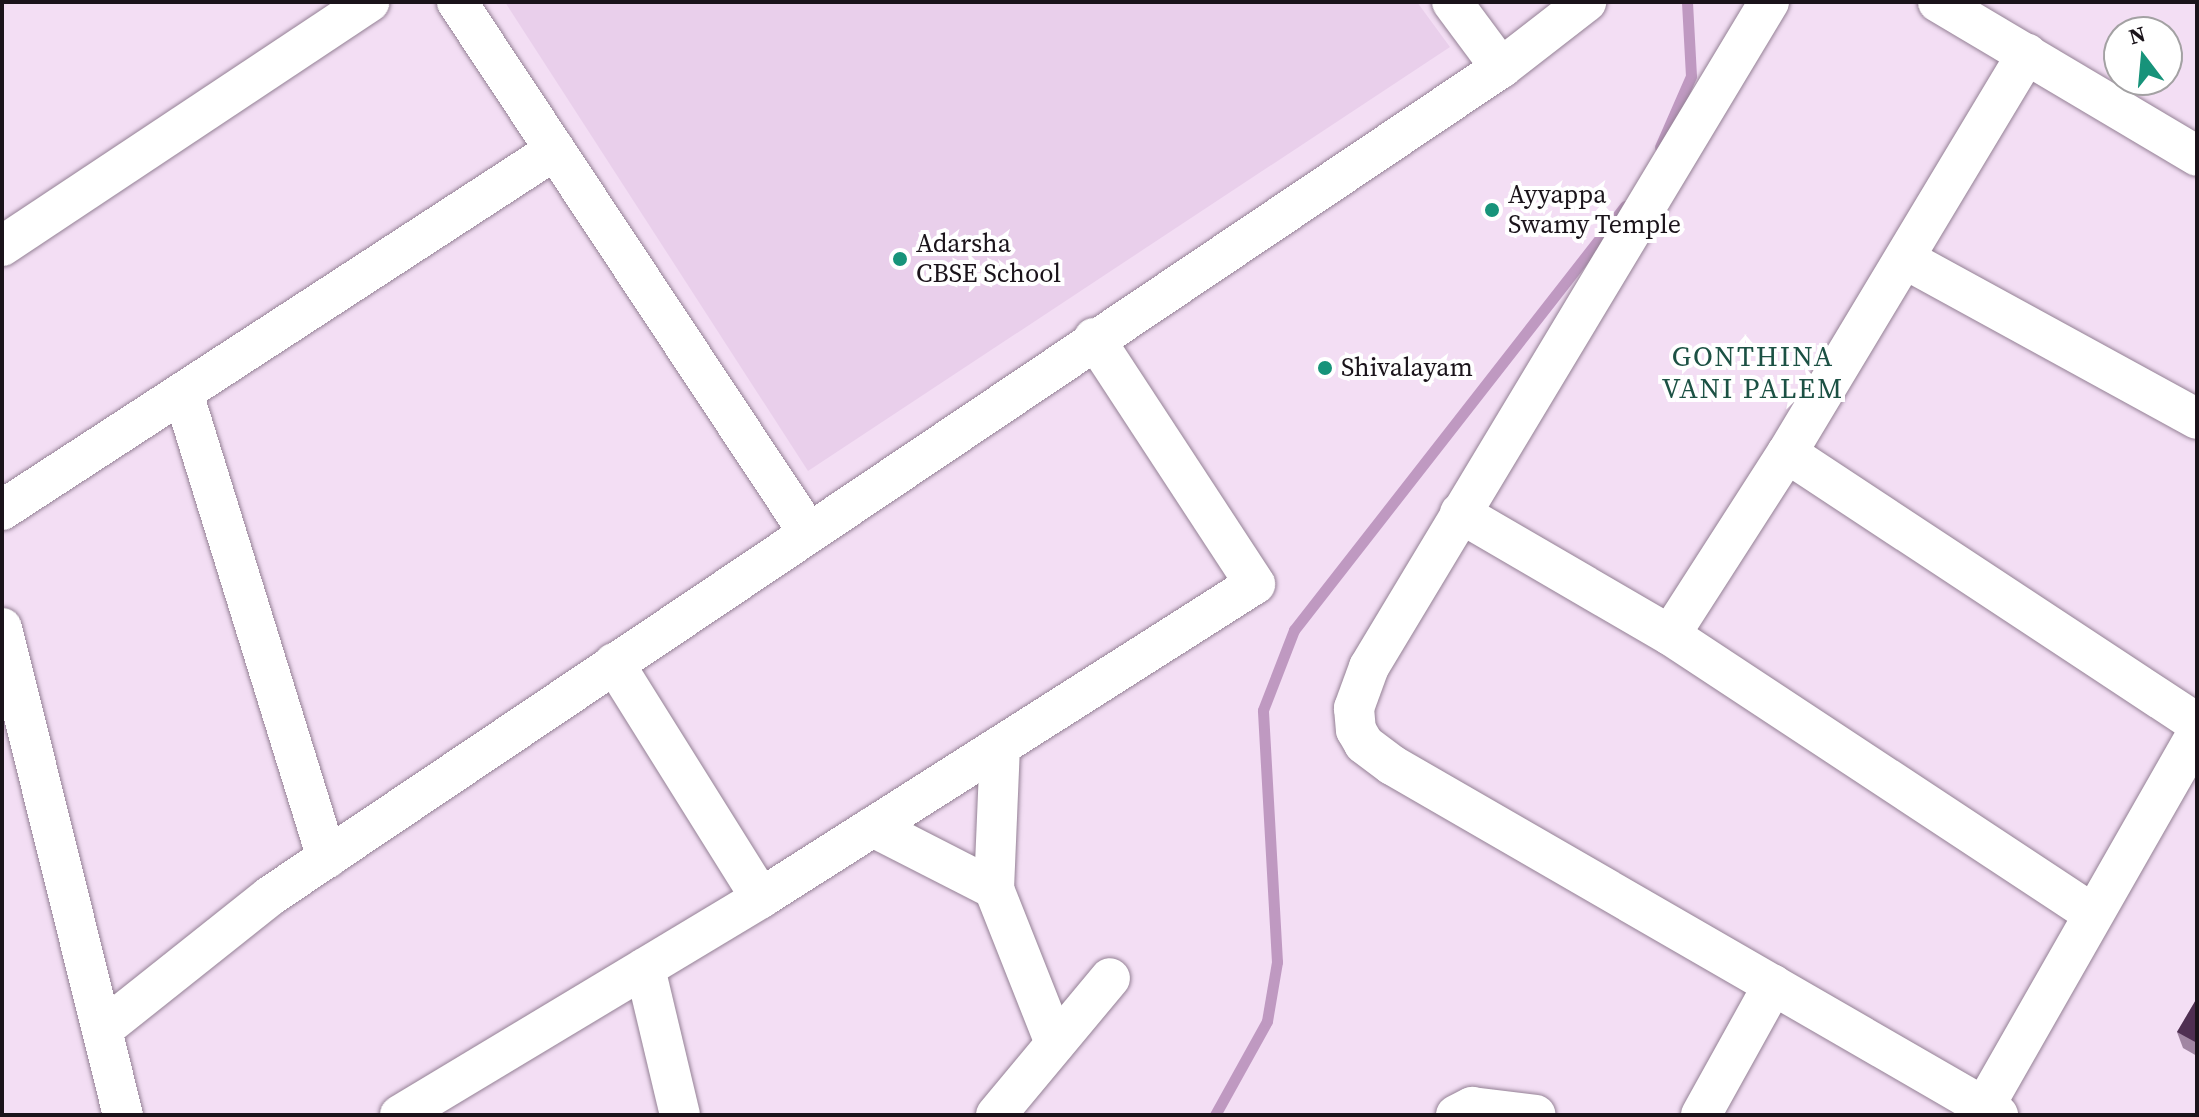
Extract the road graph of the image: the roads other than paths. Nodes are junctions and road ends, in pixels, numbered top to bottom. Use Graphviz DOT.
graph roads {
  1 [pos="369,2"];
  2 [pos="457,2"];
  3 [pos="1452,2"];
  4 [pos="1586,2"];
  5 [pos="1769,2"];
  6 [pos="1954,5"];
  7 [pos="2027,54"];
  8 [pos="1501,68"];
  9 [pos="555,150"];
  10 [pos="2197,156"];
  11 [pos="2,246"];
  12 [pos="1905,259"];
  13 [pos="1094,338"];
  14 [pos="183,393"];
  15 [pos="2197,419"];
  16 [pos="1787,453"];
  17 [pos="2,510"];
  18 [pos="1460,513"];
  19 [pos="808,532"];
  20 [pos="2,628"];
  21 [pos="1670,635"];
  22 [pos="614,663"];
  23 [pos="2197,723"];
  24 [pos="2197,733"];
  25 [pos="1000,746"];
  26 [pos="873,827"];
  27 [pos="327,858"];
  28 [pos="994,889"];
  29 [pos="761,898"];
  30 [pos="2093,914"];
  31 [pos="645,968"];
  32 [pos="1110,978"];
  33 [pos="1773,985"];
  34 [pos="103,1029"];
  35 [pos="1055,1043"];
  36 [pos="420,1108"];
  37 [pos="1991,1111"];
  38 [pos="123,1115"];
  39 [pos="680,1115"];
  40 [pos="996,1115"];
  41 [pos="1456,1115"];
  42 [pos="1536,1115"];
  43 [pos="1701,1115"];
  1 -- 11 [label="street"];
  2 -- 9 [label="street"];
  3 -- 8 [label="street"];
  4 -- 8 [label="street"];
  5 -- 18 [label="street"];
  6 -- 7 [label="street"];
  7 -- 10 [label="street"];
  7 -- 12 [label="street"];
  8 -- 13 [label="street"];
  9 -- 14 [label="street"];
  9 -- 19 [label="street"];
  12 -- 15 [label="street"];
  12 -- 16 [label="street"];
  13 -- 19 [label="street"];
  13 -- 25 [label="street"];
  14 -- 17 [label="street"];
  14 -- 27 [label="street"];
  16 -- 21 [label="street"];
  16 -- 23 [label="street"];
  18 -- 21 [label="street"];
  18 -- 33 [label="street"];
  19 -- 22 [label="street"];
  20 -- 34 [label="street"];
  21 -- 30 [label="street"];
  22 -- 27 [label="street"];
  22 -- 29 [label="street"];
  24 -- 30 [label="street"];
  25 -- 26 [label="street"];
  25 -- 28 [label="street"];
  26 -- 28 [label="street"];
  26 -- 29 [label="street"];
  27 -- 34 [label="street"];
  28 -- 35 [label="street"];
  29 -- 31 [label="street"];
  30 -- 37 [label="street"];
  31 -- 36 [label="street"];
  31 -- 39 [label="street"];
  32 -- 35 [label="street"];
  33 -- 37 [label="street"];
  33 -- 43 [label="street"];
  34 -- 38 [label="street"];
  35 -- 40 [label="street"];
  41 -- 42 [label="street"];
}
